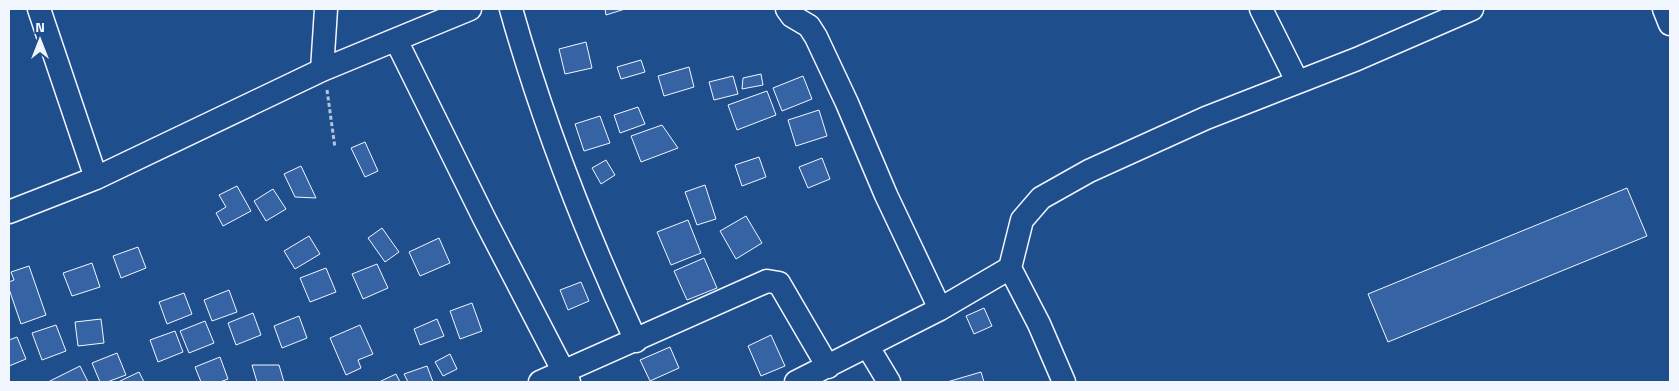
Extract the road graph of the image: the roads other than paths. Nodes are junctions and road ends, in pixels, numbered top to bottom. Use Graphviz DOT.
graph roads {
  1 [pos="39,9"];
  2 [pos="326,9"];
  3 [pos="470,9"];
  4 [pos="511,9"];
  5 [pos="786,9"];
  6 [pos="1261,9"];
  7 [pos="1472,9"];
  8 [pos="1664,9"];
  9 [pos="1670,24"];
  10 [pos="396,40"];
  11 [pos="322,70"];
  12 [pos="1297,81"];
  13 [pos="96,178"];
  14 [pos="9,212"];
  15 [pos="1010,268"];
  16 [pos="940,309"];
  17 [pos="636,341"];
  18 [pos="868,347"];
  19 [pos="828,367"];
  20 [pos="567,377"];
  21 [pos="540,382"];
  22 [pos="796,382"];
  23 [pos="889,382"];
  24 [pos="1064,382"];
  1 -- 13 [label="street"];
  2 -- 11 [label="street"];
  3 -- 10 [label="street"];
  4 -- 17 [label="street"];
  5 -- 16 [label="street"];
  6 -- 12 [label="street"];
  7 -- 12 [label="street"];
  8 -- 9 [label="street"];
  10 -- 11 [label="street"];
  10 -- 20 [label="street"];
  11 -- 13 [label="street"];
  12 -- 15 [label="street"];
  13 -- 14 [label="street"];
  15 -- 16 [label="street"];
  15 -- 24 [label="street"];
  16 -- 18 [label="street"];
  17 -- 19 [label="street"];
  17 -- 20 [label="street"];
  18 -- 19 [label="street"];
  18 -- 23 [label="street"];
  19 -- 22 [label="street"];
  20 -- 21 [label="street"];
}
